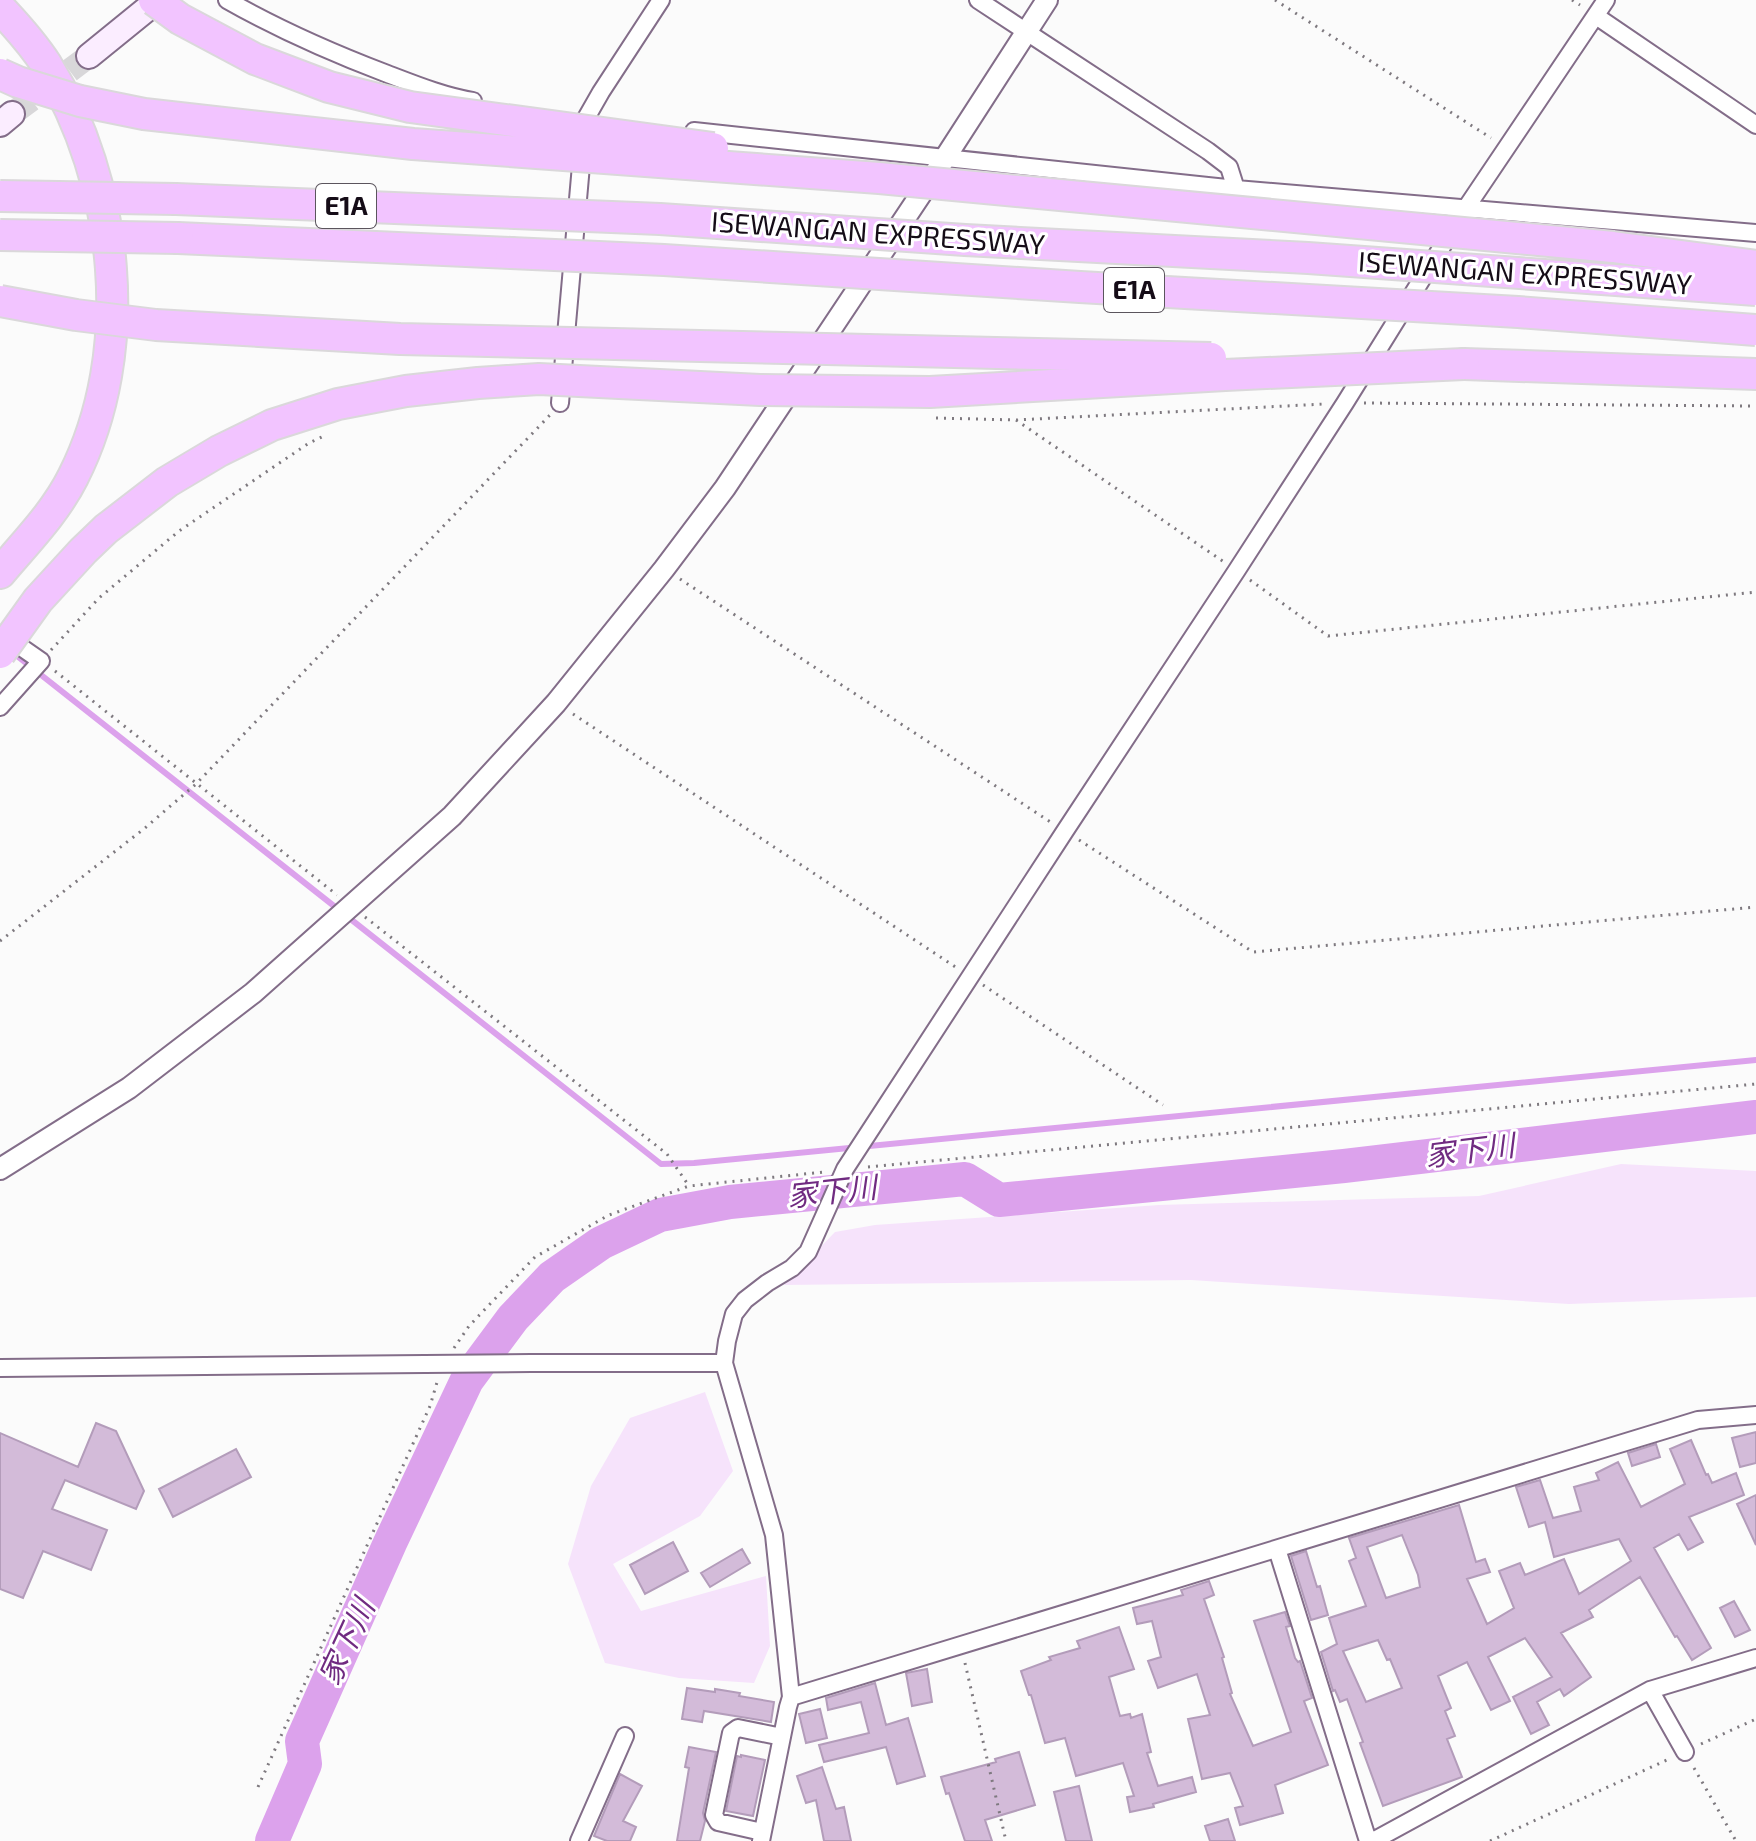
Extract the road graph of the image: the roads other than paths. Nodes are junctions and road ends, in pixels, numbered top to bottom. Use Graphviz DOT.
graph roads {
  1 [pos="156,0"];
  2 [pos="227,0"];
  3 [pos="661,0"];
  4 [pos="978,0"];
  5 [pos="1047,0"];
  6 [pos="1606,0"];
  7 [pos="0,8"];
  8 [pos="1596,16"];
  9 [pos="1026,32"];
  10 [pos="89,56"];
  11 [pos="0,74"];
  12 [pos="585,120"];
  13 [pos="1756,125"];
  14 [pos="945,158"];
  15 [pos="879,178"];
  16 [pos="1236,189"];
  17 [pos="0,196"];
  18 [pos="1466,208"];
  19 [pos="1756,233"];
  20 [pos="0,235"];
  21 [pos="1756,266"];
  22 [pos="1756,290"];
  23 [pos="0,301"];
  24 [pos="1756,330"];
  25 [pos="1464,364"];
  26 [pos="1756,374"];
  27 [pos="560,403"];
  28 [pos="0,573"];
  29 [pos="0,633"];
  30 [pos="0,653"];
  31 [pos="0,707"];
  32 [pos="0,1169"];
  33 [pos="724,1363"];
  34 [pos="0,1368"];
  35 [pos="1756,1415"];
  36 [pos="1277,1549"];
  37 [pos="1756,1658"];
  38 [pos="1650,1690"];
  39 [pos="791,1697"];
  40 [pos="625,1736"];
  41 [pos="782,1737"];
  42 [pos="1685,1752"];
  43 [pos="762,1836"];
  44 [pos="579,1841"];
  45 [pos="1370,1841"];
  1 -- 10 [label="main road"];
  1 -- 15 [label="highway, bridge"];
  2 -- 12 [label="street"];
  3 -- 12 [label="street"];
  4 -- 9 [label="street"];
  5 -- 9 [label="street"];
  6 -- 8 [label="street"];
  7 -- 28 [label="highway"];
  8 -- 13 [label="street"];
  8 -- 18 [label="street"];
  9 -- 14 [label="street"];
  9 -- 16 [label="street"];
  11 -- 15 [label="highway, bridge"];
  12 -- 14 [label="street"];
  12 -- 27 [label="street"];
  14 -- 16 [label="street"];
  14 -- 32 [label="street"];
  15 -- 21 [label="highway, bridge"];
  16 -- 18 [label="street"];
  17 -- 22 [label="highway, ISEWANGAN EXPRESSWAY / E1A, bridge"];
  18 -- 19 [label="street"];
  18 -- 33 [label="street"];
  20 -- 24 [label="highway, ISEWANGAN EXPRESSWAY / E1A, bridge"];
  23 -- 25 [label="highway, bridge"];
  25 -- 26 [label="highway"];
  25 -- 30 [label="highway, bridge"];
  29 -- 31 [label="street"];
  33 -- 34 [label="street"];
  33 -- 39 [label="street"];
  35 -- 36 [label="street"];
  36 -- 39 [label="street"];
  36 -- 45 [label="street"];
  37 -- 38 [label="street"];
  38 -- 42 [label="street"];
  38 -- 45 [label="street"];
  39 -- 41 [label="street"];
  40 -- 44 [label="street"];
  41 -- 43 [label="street"];
  41 -- 43 [label="street"];
}
